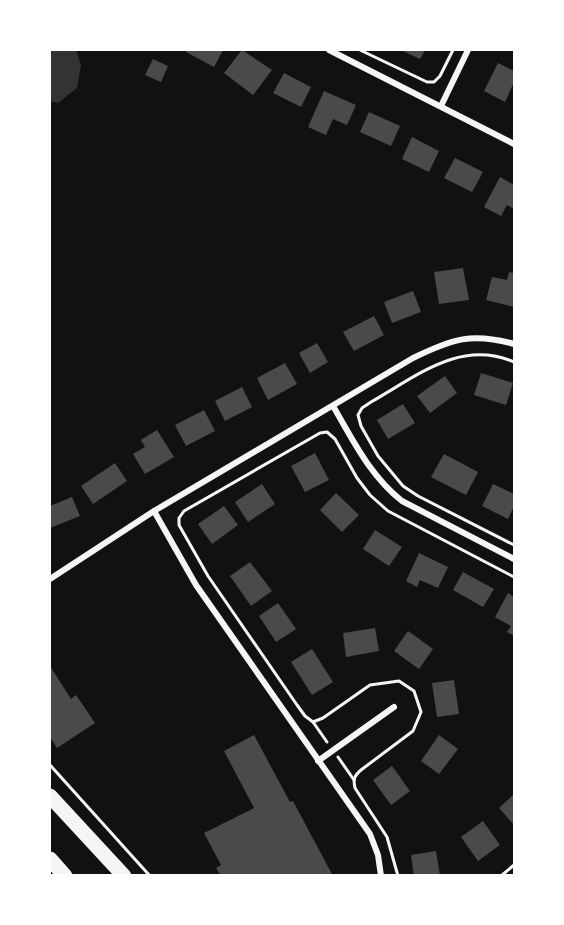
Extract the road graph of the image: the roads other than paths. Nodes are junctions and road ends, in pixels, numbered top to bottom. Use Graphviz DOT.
graph roads {
  1 [pos="329,50"];
  2 [pos="468,50"];
  3 [pos="441,106"];
  4 [pos="514,144"];
  5 [pos="514,344"];
  6 [pos="333,406"];
  7 [pos="154,511"];
  8 [pos="514,559"];
  9 [pos="50,579"];
  10 [pos="394,707"];
  11 [pos="318,761"];
  12 [pos="50,796"];
  13 [pos="50,859"];
  14 [pos="65,876"];
  15 [pos="124,876"];
  16 [pos="381,876"];
  1 -- 3 [label="street"];
  2 -- 3 [label="street"];
  3 -- 4 [label="street"];
  5 -- 6 [label="street"];
  6 -- 7 [label="street"];
  6 -- 8 [label="street"];
  7 -- 9 [label="street"];
  7 -- 11 [label="street"];
  10 -- 11 [label="street"];
  11 -- 16 [label="street"];
  12 -- 15 [label="main road"];
  13 -- 14 [label="main road"];
}
